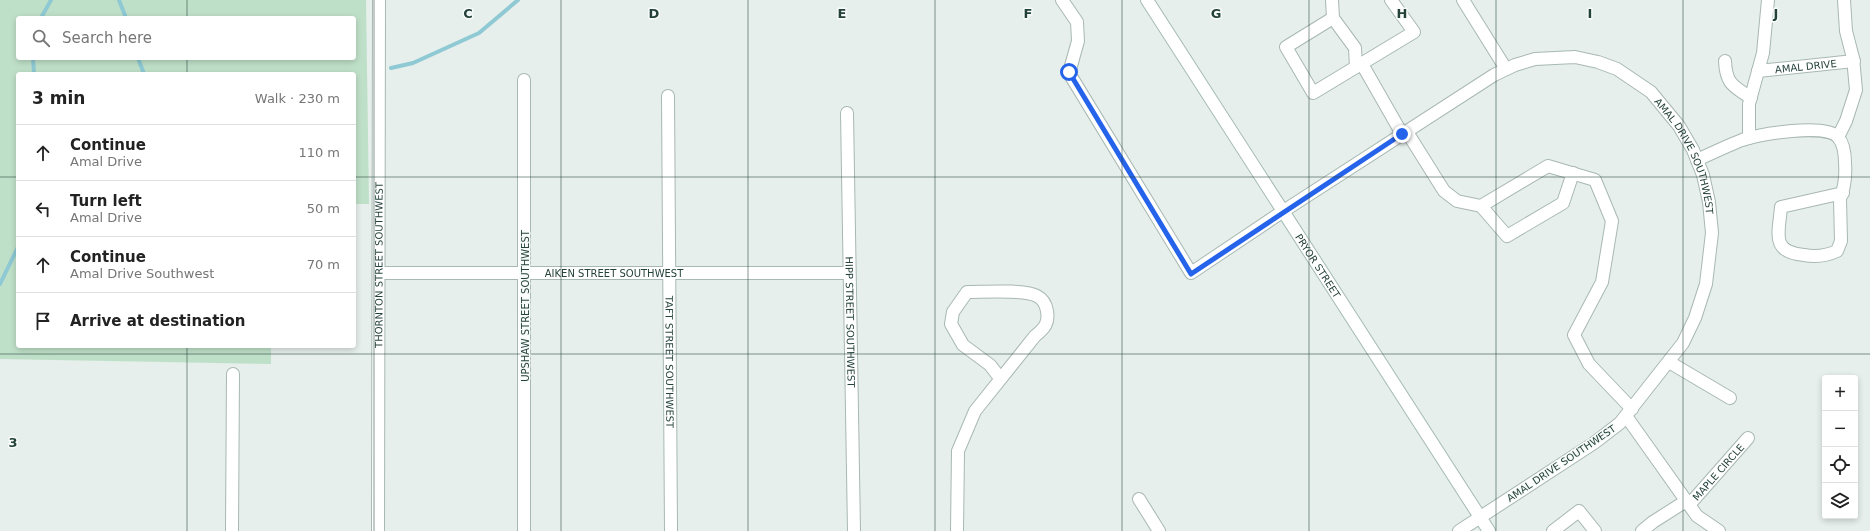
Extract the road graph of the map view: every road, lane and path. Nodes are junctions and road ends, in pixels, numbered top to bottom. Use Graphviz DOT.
graph roads {
  1 [pos="379,0"];
  2 [pos="1062,0"];
  3 [pos="1147,0"];
  4 [pos="1332,0"];
  5 [pos="1391,0"];
  6 [pos="1463,0"];
  7 [pos="1768,0"];
  8 [pos="1844,0"];
  9 [pos="1333,18"];
  10 [pos="1725,61"];
  11 [pos="1854,61"];
  12 [pos="1359,65"];
  13 [pos="1506,69"];
  14 [pos="1758,71"];
  15 [pos="524,80"];
  16 [pos="668,96"];
  17 [pos="1751,98"];
  18 [pos="847,113"];
  19 [pos="1405,133"];
  20 [pos="1838,137"];
  21 [pos="1749,138"];
  22 [pos="1697,160"];
  23 [pos="1573,172"];
  24 [pos="1842,193"];
  25 [pos="1481,206"];
  26 [pos="1282,212"];
  27 [pos="379,273"];
  28 [pos="525,273"];
  29 [pos="670,273"];
  30 [pos="849,274"];
  31 [pos="1669,362"];
  32 [pos="232,374"];
  33 [pos="1000,378"];
  34 [pos="1730,398"];
  35 [pos="1629,413"];
  36 [pos="1748,438"];
  37 [pos="1139,499"];
  38 [pos="1687,503"];
  39 [pos="1480,517"];
  40 [pos="232,531"];
  41 [pos="378,531"];
  42 [pos="524,531"];
  43 [pos="671,531"];
  44 [pos="854,531"];
  45 [pos="957,531"];
  46 [pos="1159,531"];
  47 [pos="1459,531"];
  48 [pos="1489,531"];
  49 [pos="1553,531"];
  50 [pos="1595,531"];
  51 [pos="1642,531"];
  52 [pos="1719,531"];
  1 -- 27 [label="street, THORNTON STREET SOUTHWEST"];
  2 -- 26 [label="street"];
  3 -- 26 [label="street, PRYOR STREET"];
  4 -- 9 [label="street"];
  5 -- 12 [label="street"];
  6 -- 13 [label="street"];
  7 -- 14 [label="street, AMAL DRIVE"];
  8 -- 11 [label="street"];
  9 -- 12 [label="street"];
  9 -- 12 [label="street"];
  10 -- 17 [label="street"];
  11 -- 14 [label="street, AMAL DRIVE"];
  11 -- 20 [label="street"];
  12 -- 19 [label="street"];
  13 -- 19 [label="street, AMAL DRIVE SOUTHWEST"];
  13 -- 22 [label="street, AMAL DRIVE SOUTHWEST"];
  14 -- 17 [label="street, AMAL DRIVE"];
  15 -- 28 [label="street, UPSHAW STREET SOUTHWEST"];
  16 -- 29 [label="street, TAFT STREET SOUTHWEST"];
  17 -- 21 [label="street, AMAL DRIVE"];
  18 -- 30 [label="street, HIPP STREET SOUTHWEST"];
  19 -- 25 [label="street"];
  19 -- 26 [label="street, AMAL DRIVE SOUTHWEST"];
  20 -- 21 [label="street"];
  20 -- 24 [label="street"];
  21 -- 22 [label="street"];
  22 -- 31 [label="street, AMAL DRIVE SOUTHWEST"];
  23 -- 25 [label="street"];
  23 -- 25 [label="street"];
  23 -- 35 [label="street"];
  24 -- 24 [label="street"];
  26 -- 39 [label="street, PRYOR STREET"];
  27 -- 28 [label="street, AIKEN STREET SOUTHWEST"];
  27 -- 41 [label="street, THORNTON STREET SOUTHWEST"];
  28 -- 29 [label="street, AIKEN STREET SOUTHWEST"];
  28 -- 42 [label="street, UPSHAW STREET SOUTHWEST"];
  29 -- 30 [label="street, AIKEN STREET SOUTHWEST"];
  29 -- 43 [label="street, TAFT STREET SOUTHWEST"];
  30 -- 44 [label="street, HIPP STREET SOUTHWEST"];
  31 -- 34 [label="street"];
  31 -- 35 [label="street, AMAL DRIVE SOUTHWEST"];
  32 -- 40 [label="street"];
  33 -- 33 [label="street"];
  33 -- 45 [label="street"];
  35 -- 38 [label="street"];
  35 -- 39 [label="street, AMAL DRIVE SOUTHWEST"];
  36 -- 38 [label="street, MAPLE CIRCLE"];
  37 -- 46 [label="street"];
  38 -- 51 [label="street, MAPLE CIRCLE"];
  38 -- 52 [label="street"];
  39 -- 47 [label="street, AMAL DRIVE SOUTHWEST"];
  39 -- 48 [label="street, PRYOR STREET"];
  49 -- 50 [label="street"];
}
